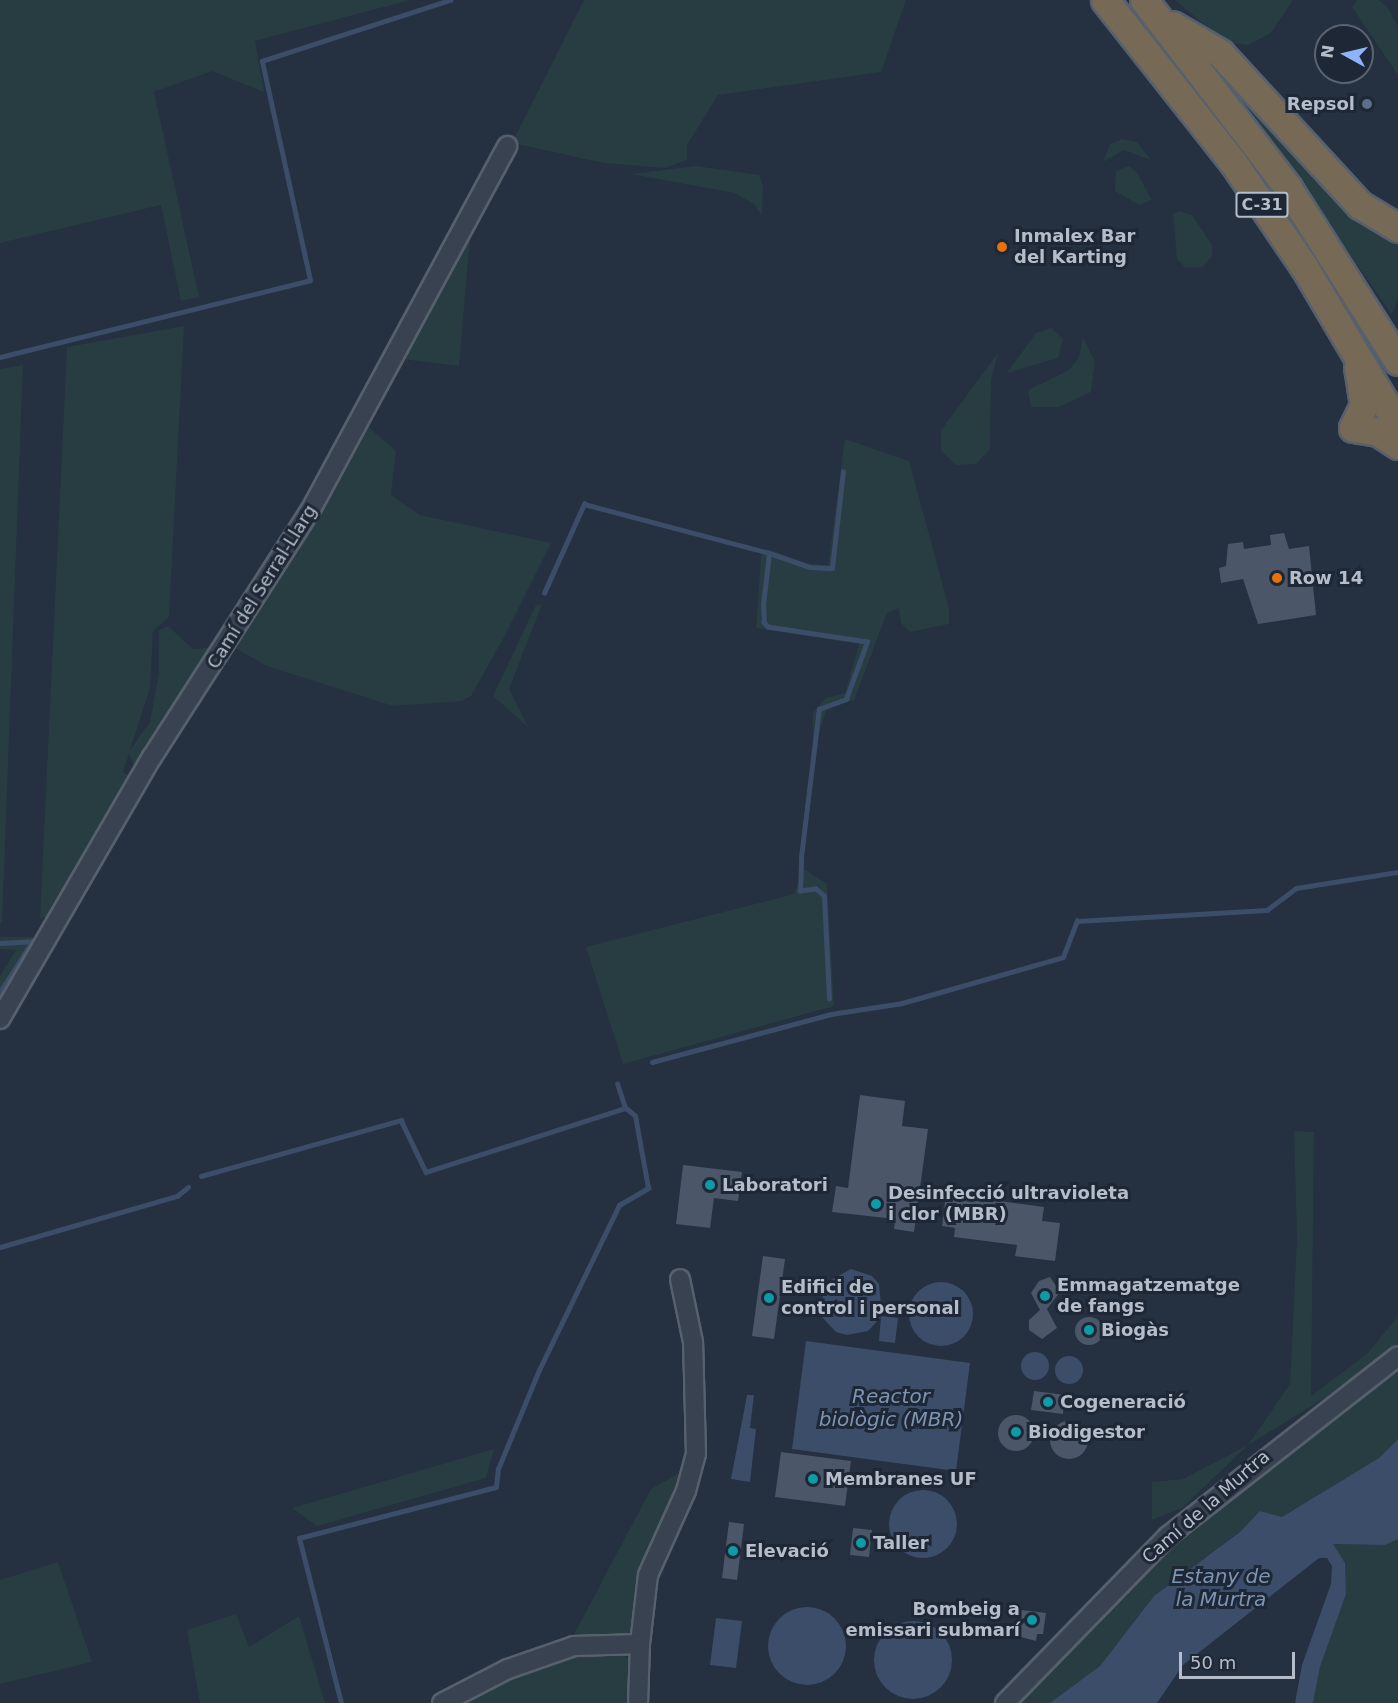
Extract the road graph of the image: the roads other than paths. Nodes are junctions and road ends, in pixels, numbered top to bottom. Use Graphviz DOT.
graph roads {
  1 [pos="1105,0"];
  2 [pos="1151,8"];
  3 [pos="507,146"];
  4 [pos="1398,228"];
  5 [pos="1354,348"];
  6 [pos="1398,361"];
  7 [pos="1398,425"];
  8 [pos="1398,445"];
  9 [pos="0,1018"];
  10 [pos="680,1279"];
  11 [pos="1398,1356"];
  12 [pos="640,1644"];
  13 [pos="442,1703"];
  14 [pos="638,1703"];
  15 [pos="1005,1703"];
  1 -- 5 [label="highway, C-31"];
  2 -- 4 [label="highway"];
  2 -- 6 [label="highway, C-31"];
  3 -- 9 [label="street, Camí del Serral-Llarg"];
  5 -- 7 [label="highway, C-31"];
  5 -- 8 [label="highway"];
  10 -- 12 [label="street"];
  11 -- 15 [label="street, Camí de la Murtra"];
  12 -- 13 [label="street"];
  12 -- 14 [label="street"];
}
